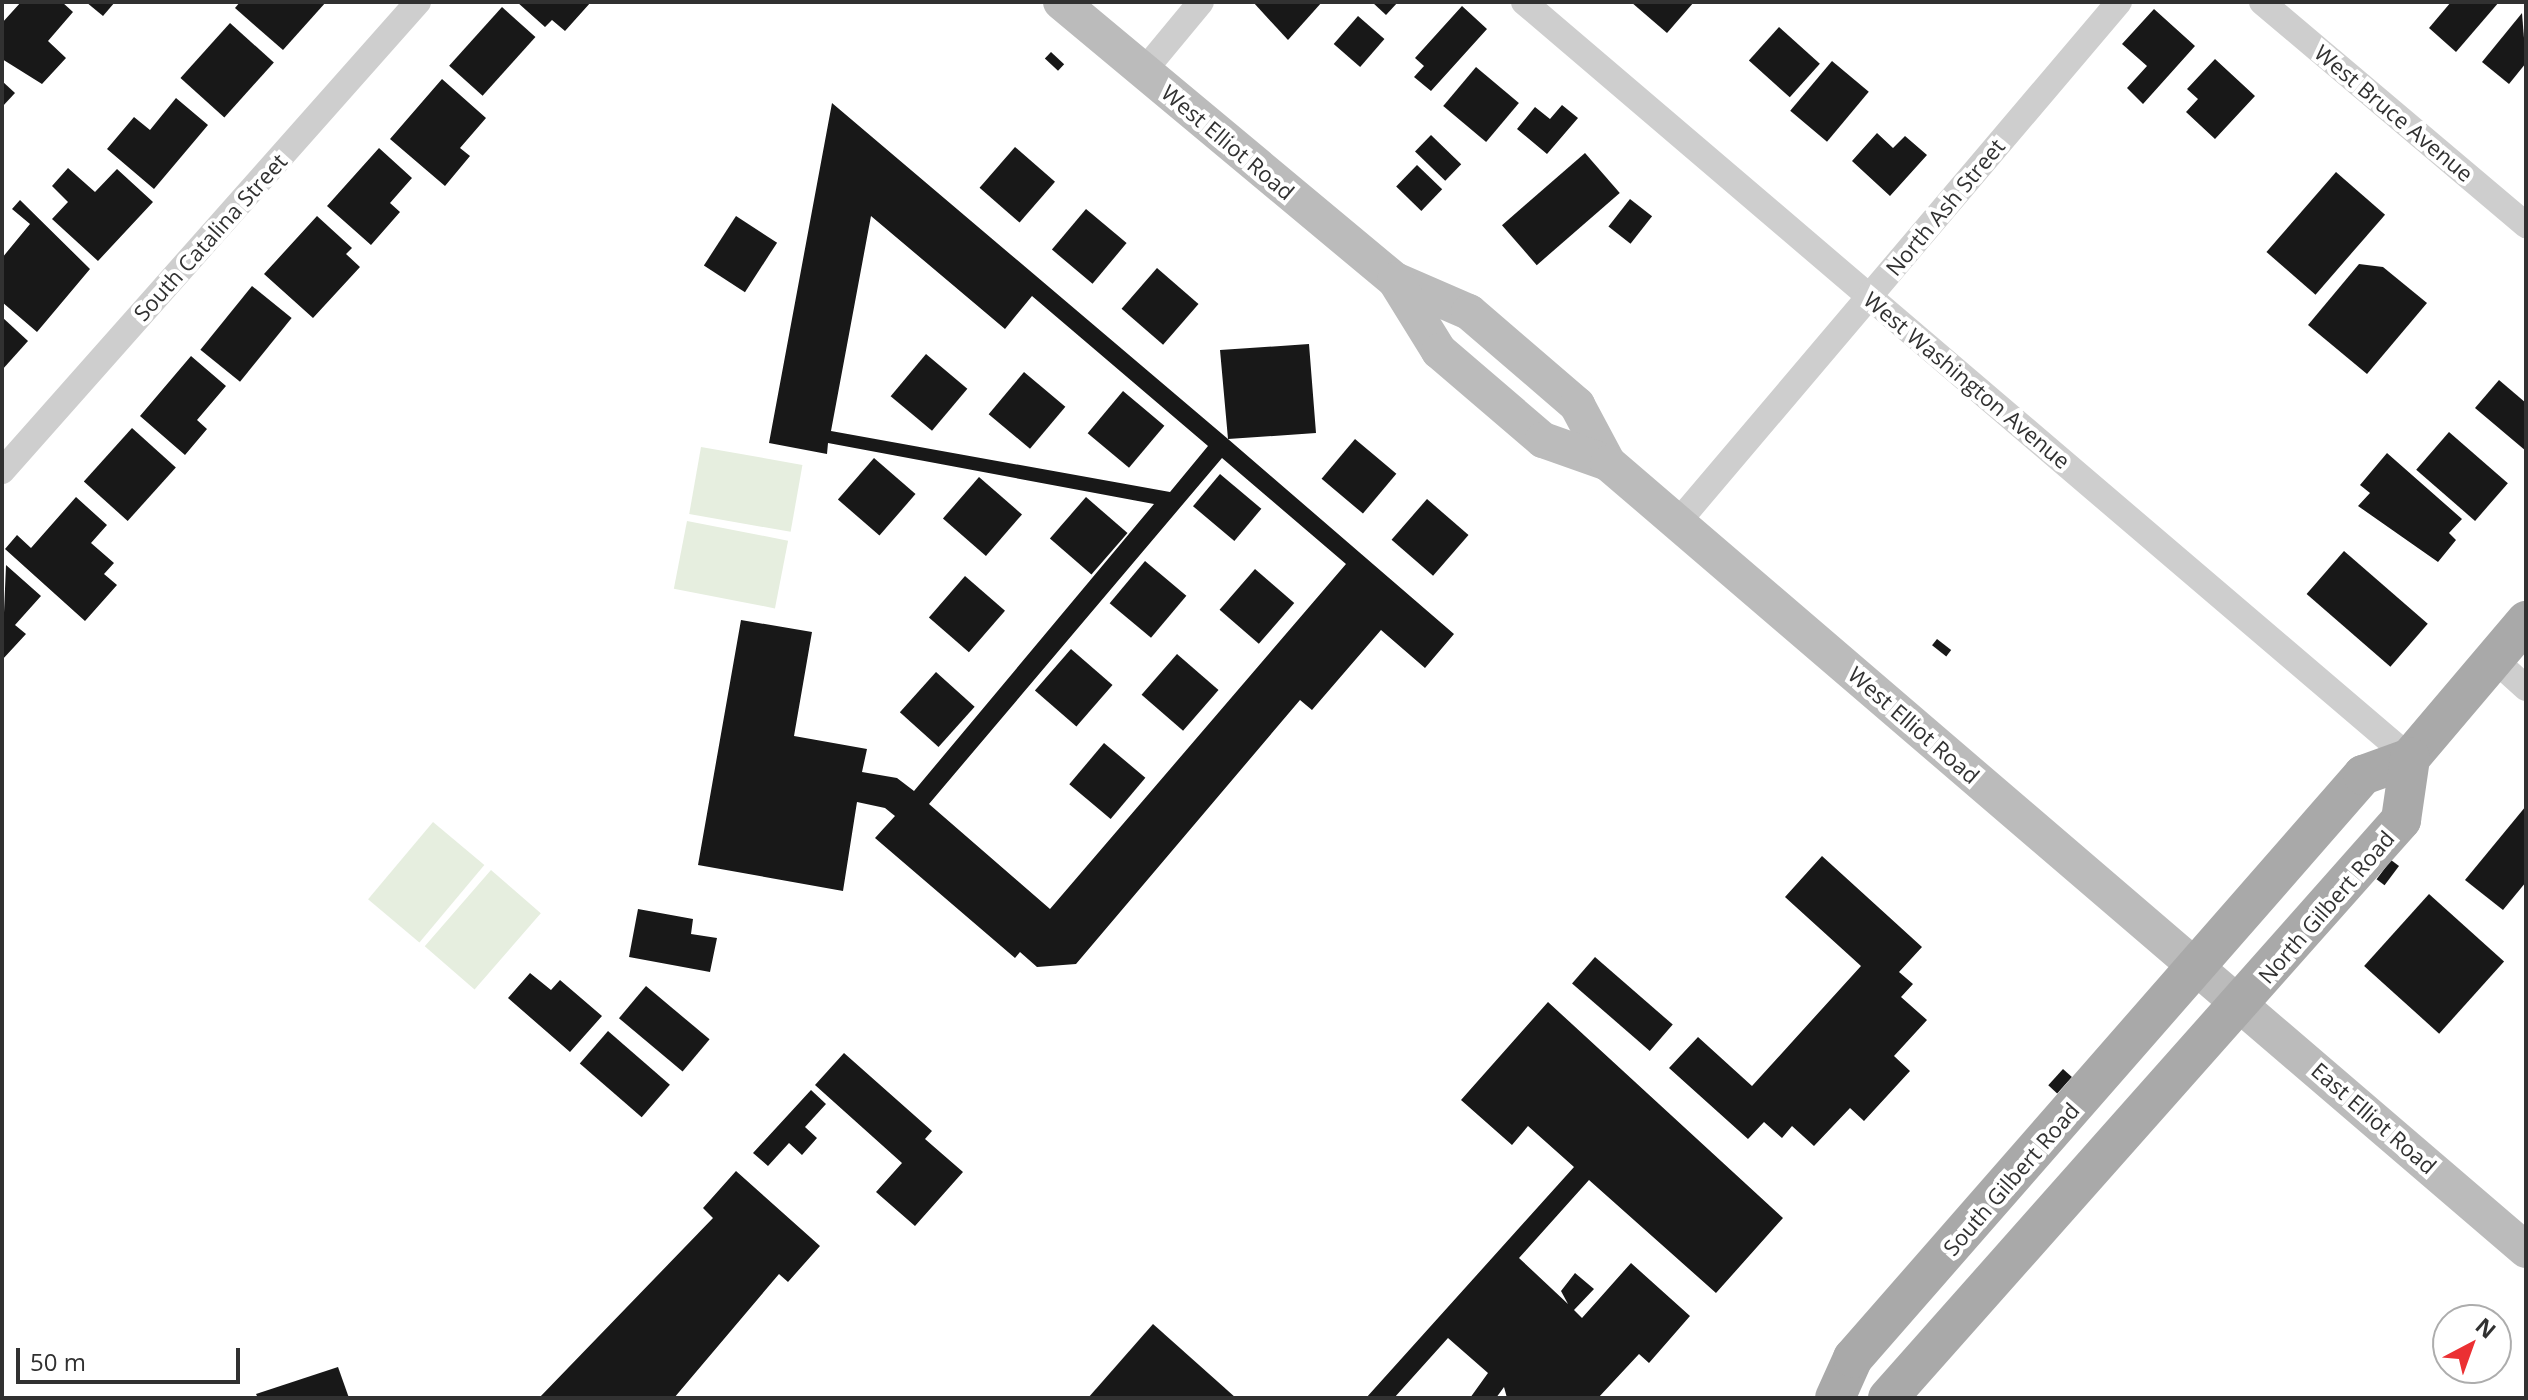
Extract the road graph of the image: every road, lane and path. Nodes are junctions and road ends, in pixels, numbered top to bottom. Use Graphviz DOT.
graph roads {
  1 [pos="418,2"];
  2 [pos="1061,2"];
  3 [pos="1201,2"];
  4 [pos="1524,2"];
  5 [pos="2119,2"];
  6 [pos="2262,2"];
  7 [pos="1143,72"];
  8 [pos="2526,225"];
  9 [pos="1395,280"];
  10 [pos="1869,297"];
  11 [pos="1608,463"];
  12 [pos="2,471"];
  13 [pos="1678,522"];
  14 [pos="2526,621"];
  15 [pos="2494,659"];
  16 [pos="2526,688"];
  17 [pos="2410,758"];
  18 [pos="2220,986"];
  19 [pos="2526,1250"];
  20 [pos="1835,1398"];
  21 [pos="1888,1398"];
  1 -- 12 [label="street, South Catalina Street"];
  2 -- 7 [label="main road, West Elliot Road"];
  3 -- 7 [label="street"];
  4 -- 10 [label="street, West Washington Avenue"];
  5 -- 10 [label="street, North Ash Street"];
  6 -- 8 [label="street, West Bruce Avenue"];
  7 -- 9 [label="main road, West Elliot Road"];
  9 -- 11 [label="main road, West Elliot Road"];
  9 -- 11 [label="main road, West Elliot Road"];
  10 -- 13 [label="street, North Ash Street"];
  10 -- 17 [label="street, West Washington Avenue"];
  11 -- 13 [label="main road, West Elliot Road"];
  13 -- 18 [label="main road, West Elliot Road"];
  14 -- 15 [label="main road"];
  15 -- 16 [label="street"];
  15 -- 17 [label="main road"];
  17 -- 18 [label="main road"];
  17 -- 18 [label="main road, North Gilbert Road"];
  18 -- 19 [label="main road, East Elliot Road"];
  18 -- 20 [label="main road, South Gilbert Road"];
  18 -- 21 [label="main road"];
}
